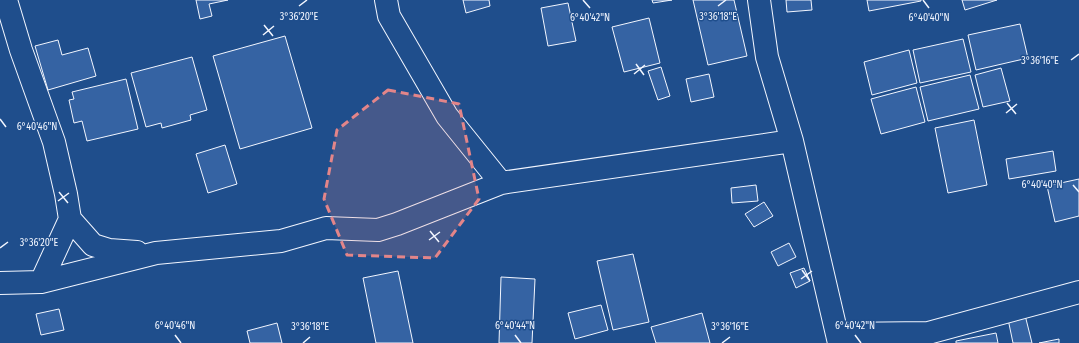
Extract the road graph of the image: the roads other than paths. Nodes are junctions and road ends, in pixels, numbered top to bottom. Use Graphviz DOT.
graph roads {
  1 [pos="6,0"];
  2 [pos="386,0"];
  3 [pos="759,0"];
  4 [pos="792,141"];
  5 [pos="501,183"];
  6 [pos="70,219"];
  7 [pos="156,253"];
  8 [pos="41,282"];
  9 [pos="0,283"];
  10 [pos="1079,292"];
  11 [pos="838,338"];
  1 -- 6 [label="street"];
  2 -- 5 [label="street"];
  3 -- 4 [label="street"];
  4 -- 5 [label="street"];
  4 -- 11 [label="street"];
  5 -- 7 [label="street"];
  6 -- 7 [label="street"];
  6 -- 8 [label="street"];
  7 -- 8 [label="street"];
  8 -- 9 [label="street"];
  10 -- 11 [label="street"];
}
